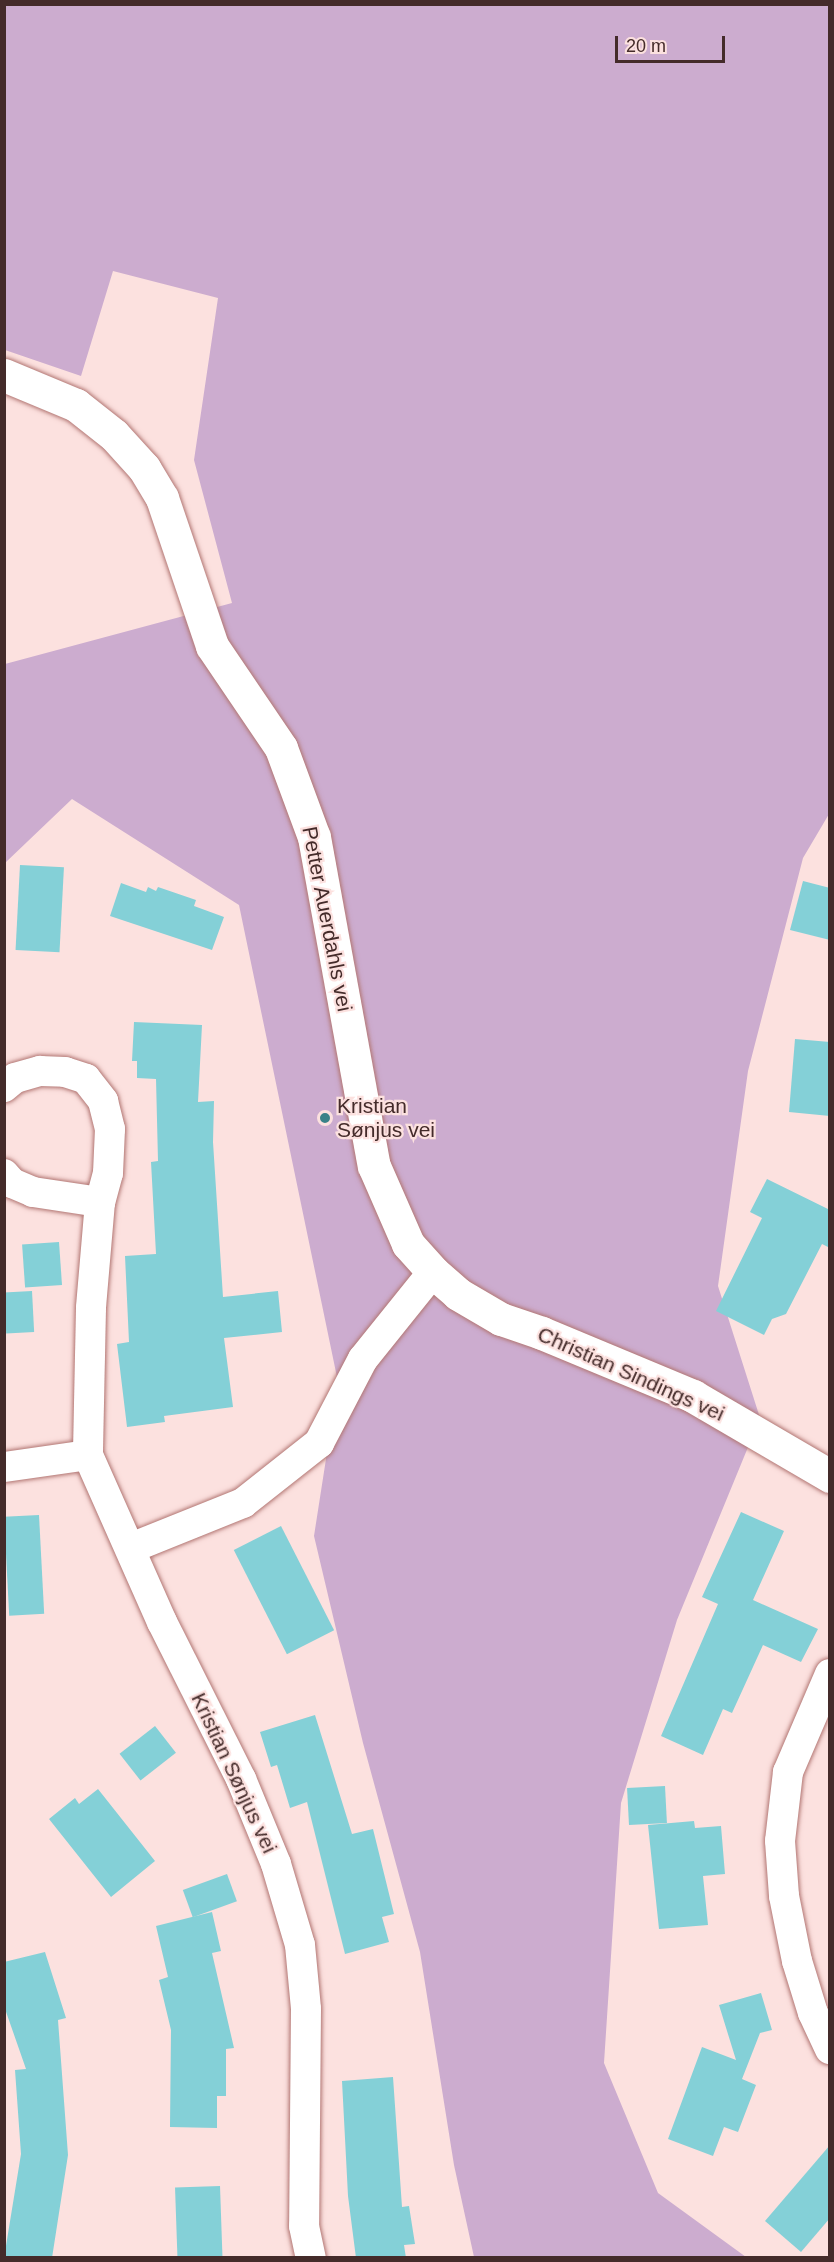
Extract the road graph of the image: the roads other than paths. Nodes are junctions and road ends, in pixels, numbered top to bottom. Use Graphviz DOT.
graph roads {
  1 [pos="4,375"];
  2 [pos="4,1087"];
  3 [pos="4,1174"];
  4 [pos="100,1202"];
  5 [pos="433,1272"];
  6 [pos="88,1455"];
  7 [pos="4,1467"];
  8 [pos="830,1476"];
  9 [pos="131,1548"];
  10 [pos="830,1674"];
  11 [pos="830,2049"];
  12 [pos="311,2258"];
  1 -- 5 [label="street, Petter Auerdahls vei"];
  2 -- 4 [label="street, Kristian Sønjus vei"];
  3 -- 4 [label="street"];
  4 -- 6 [label="street, Kristian Sønjus vei"];
  5 -- 8 [label="street, Christian Sindings vei"];
  5 -- 9 [label="street"];
  6 -- 7 [label="street"];
  6 -- 9 [label="street, Kristian Sønjus vei"];
  9 -- 12 [label="street, Kristian Sønjus vei"];
  10 -- 11 [label="street"];
}
